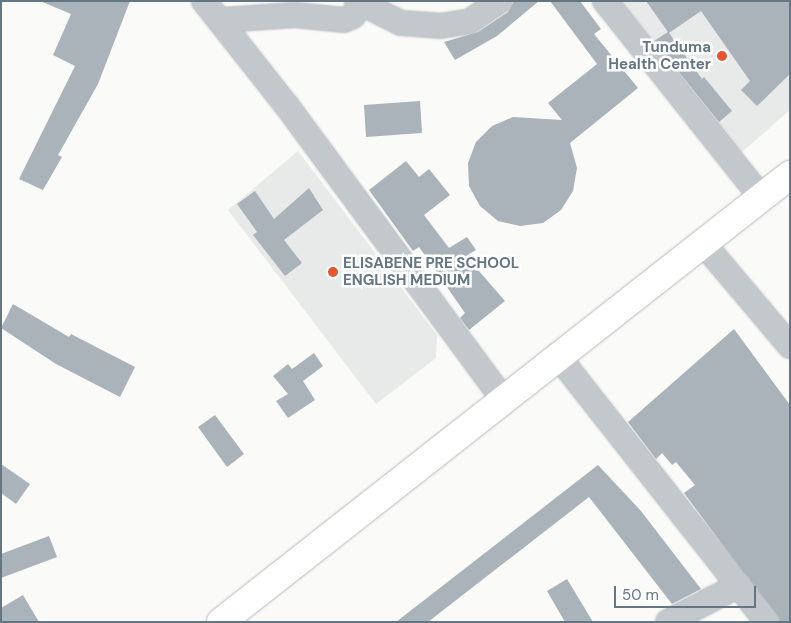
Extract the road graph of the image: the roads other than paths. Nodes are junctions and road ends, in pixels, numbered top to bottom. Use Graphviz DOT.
graph roads {
  1 [pos="204,1"];
  2 [pos="500,1"];
  3 [pos="605,1"];
  4 [pos="363,4"];
  5 [pos="222,20"];
  6 [pos="790,175"];
  7 [pos="762,197"];
  8 [pos="702,242"];
  9 [pos="790,346"];
  10 [pos="557,355"];
  11 [pos="502,398"];
  12 [pos="739,585"];
  13 [pos="221,622"];
  14 [pos="668,622"];
  15 [pos="768,622"];
  1 -- 5 [label="street"];
  2 -- 4 [label="street"];
  3 -- 7 [label="street"];
  4 -- 5 [label="street"];
  5 -- 11 [label="street"];
  6 -- 7 [label="highway"];
  7 -- 8 [label="highway"];
  8 -- 9 [label="street"];
  8 -- 10 [label="highway"];
  10 -- 11 [label="highway"];
  10 -- 12 [label="street"];
  11 -- 13 [label="highway"];
  12 -- 14 [label="street"];
  12 -- 15 [label="street"];
}
